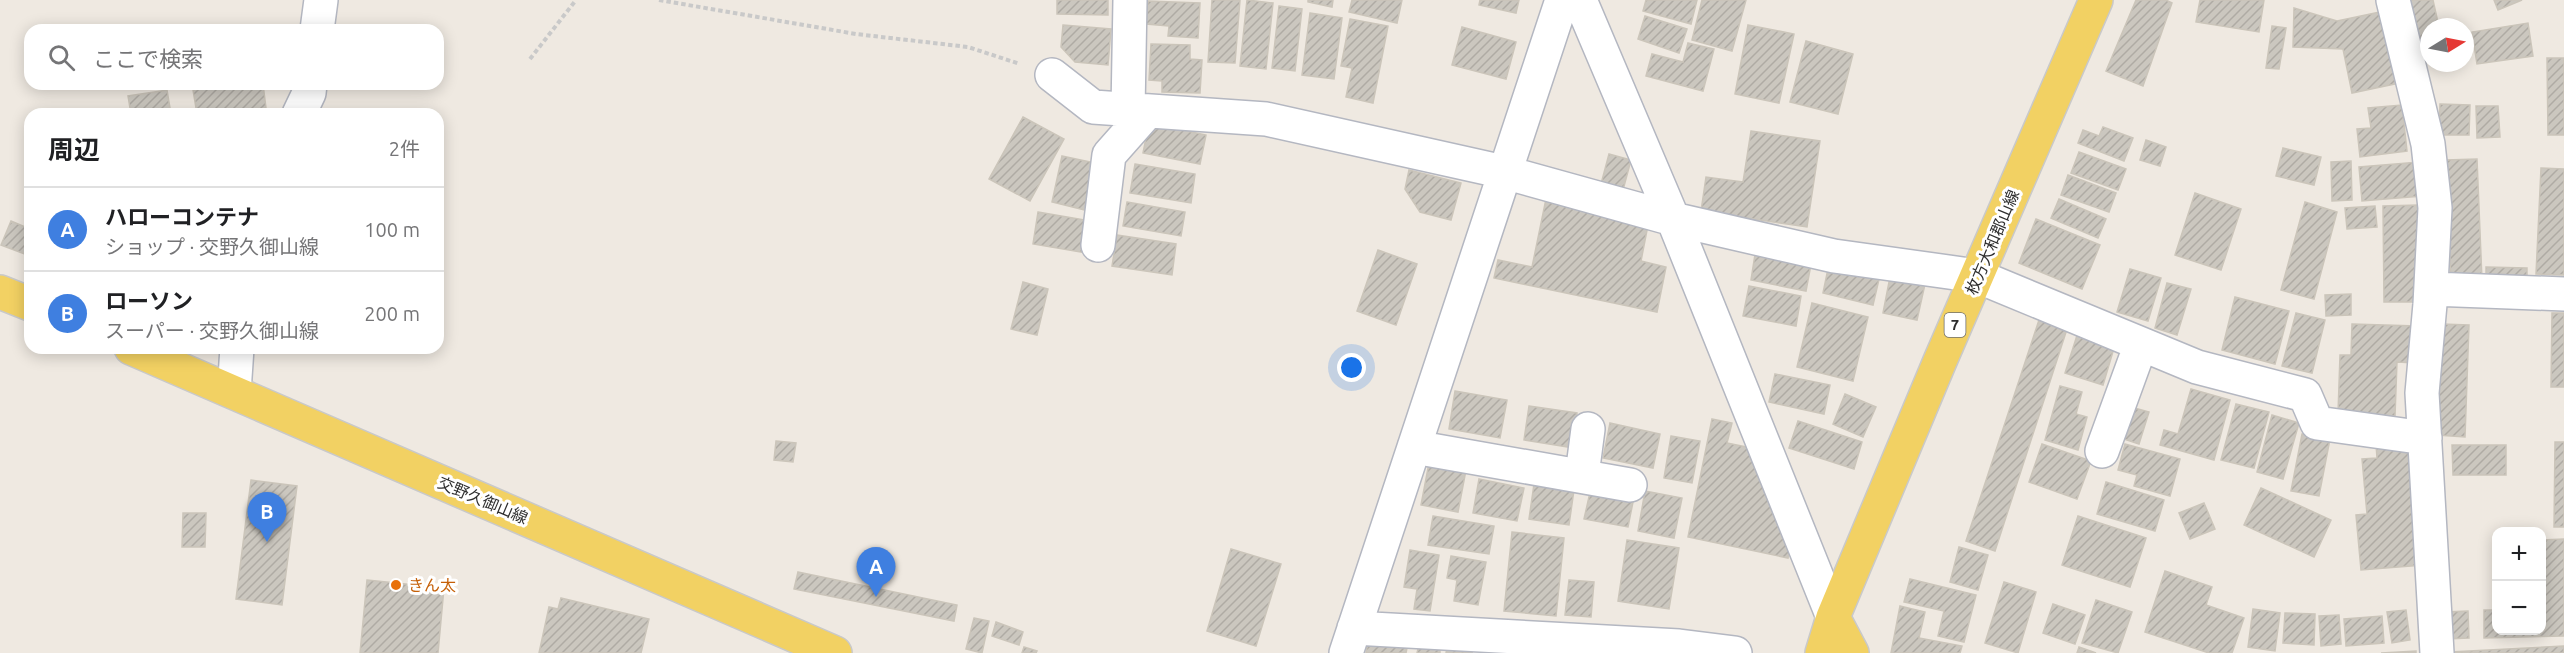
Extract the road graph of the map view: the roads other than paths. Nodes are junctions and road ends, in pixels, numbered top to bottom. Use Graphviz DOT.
graph roads {
  1 [pos="321,0"];
  2 [pos="1130,0"];
  3 [pos="1562,0"];
  4 [pos="1580,0"];
  5 [pos="2096,0"];
  6 [pos="2393,0"];
  7 [pos="318,24"];
  8 [pos="1052,75"];
  9 [pos="309,90"];
  10 [pos="302,108"];
  11 [pos="1138,111"];
  12 [pos="1504,172"];
  13 [pos="1673,219"];
  14 [pos="1098,245"];
  15 [pos="1977,276"];
  16 [pos="2431,289"];
  17 [pos="0,291"];
  18 [pos="2564,294"];
  19 [pos="24,301"];
  20 [pos="2140,344"];
  21 [pos="145,354"];
  22 [pos="237,354"];
  23 [pos="234,392"];
  24 [pos="1588,429"];
  25 [pos="2425,438"];
  26 [pos="1414,447"];
  27 [pos="2102,451"];
  28 [pos="1582,475"];
  29 [pos="1630,485"];
  30 [pos="1833,617"];
  31 [pos="1350,640"];
  32 [pos="835,653"];
  33 [pos="1735,653"];
  34 [pos="1822,653"];
  35 [pos="1852,653"];
  36 [pos="2437,653"];
  1 -- 7 [label="street"];
  2 -- 11 [label="street"];
  3 -- 12 [label="street"];
  4 -- 13 [label="street"];
  5 -- 15 [label="main road, 枚方大和郡山線 / 7"];
  6 -- 16 [label="street"];
  8 -- 11 [label="street"];
  9 -- 10 [label="street"];
  11 -- 12 [label="street"];
  11 -- 14 [label="street"];
  12 -- 13 [label="street"];
  12 -- 26 [label="street"];
  13 -- 15 [label="street"];
  13 -- 30 [label="street"];
  15 -- 20 [label="street"];
  15 -- 30 [label="main road, 枚方大和郡山線 / 7"];
  16 -- 18 [label="street"];
  16 -- 25 [label="street"];
  17 -- 19 [label="main road"];
  20 -- 25 [label="street"];
  20 -- 27 [label="street"];
  21 -- 23 [label="main road, 交野久御山線"];
  22 -- 23 [label="street"];
  23 -- 32 [label="main road, 交野久御山線"];
  24 -- 28 [label="street"];
  25 -- 36 [label="street"];
  26 -- 28 [label="street"];
  26 -- 31 [label="street"];
  28 -- 29 [label="street"];
  30 -- 34 [label="main road, 枚方大和郡山線 / 7"];
  30 -- 35 [label="main road"];
  31 -- 33 [label="street"];
}
